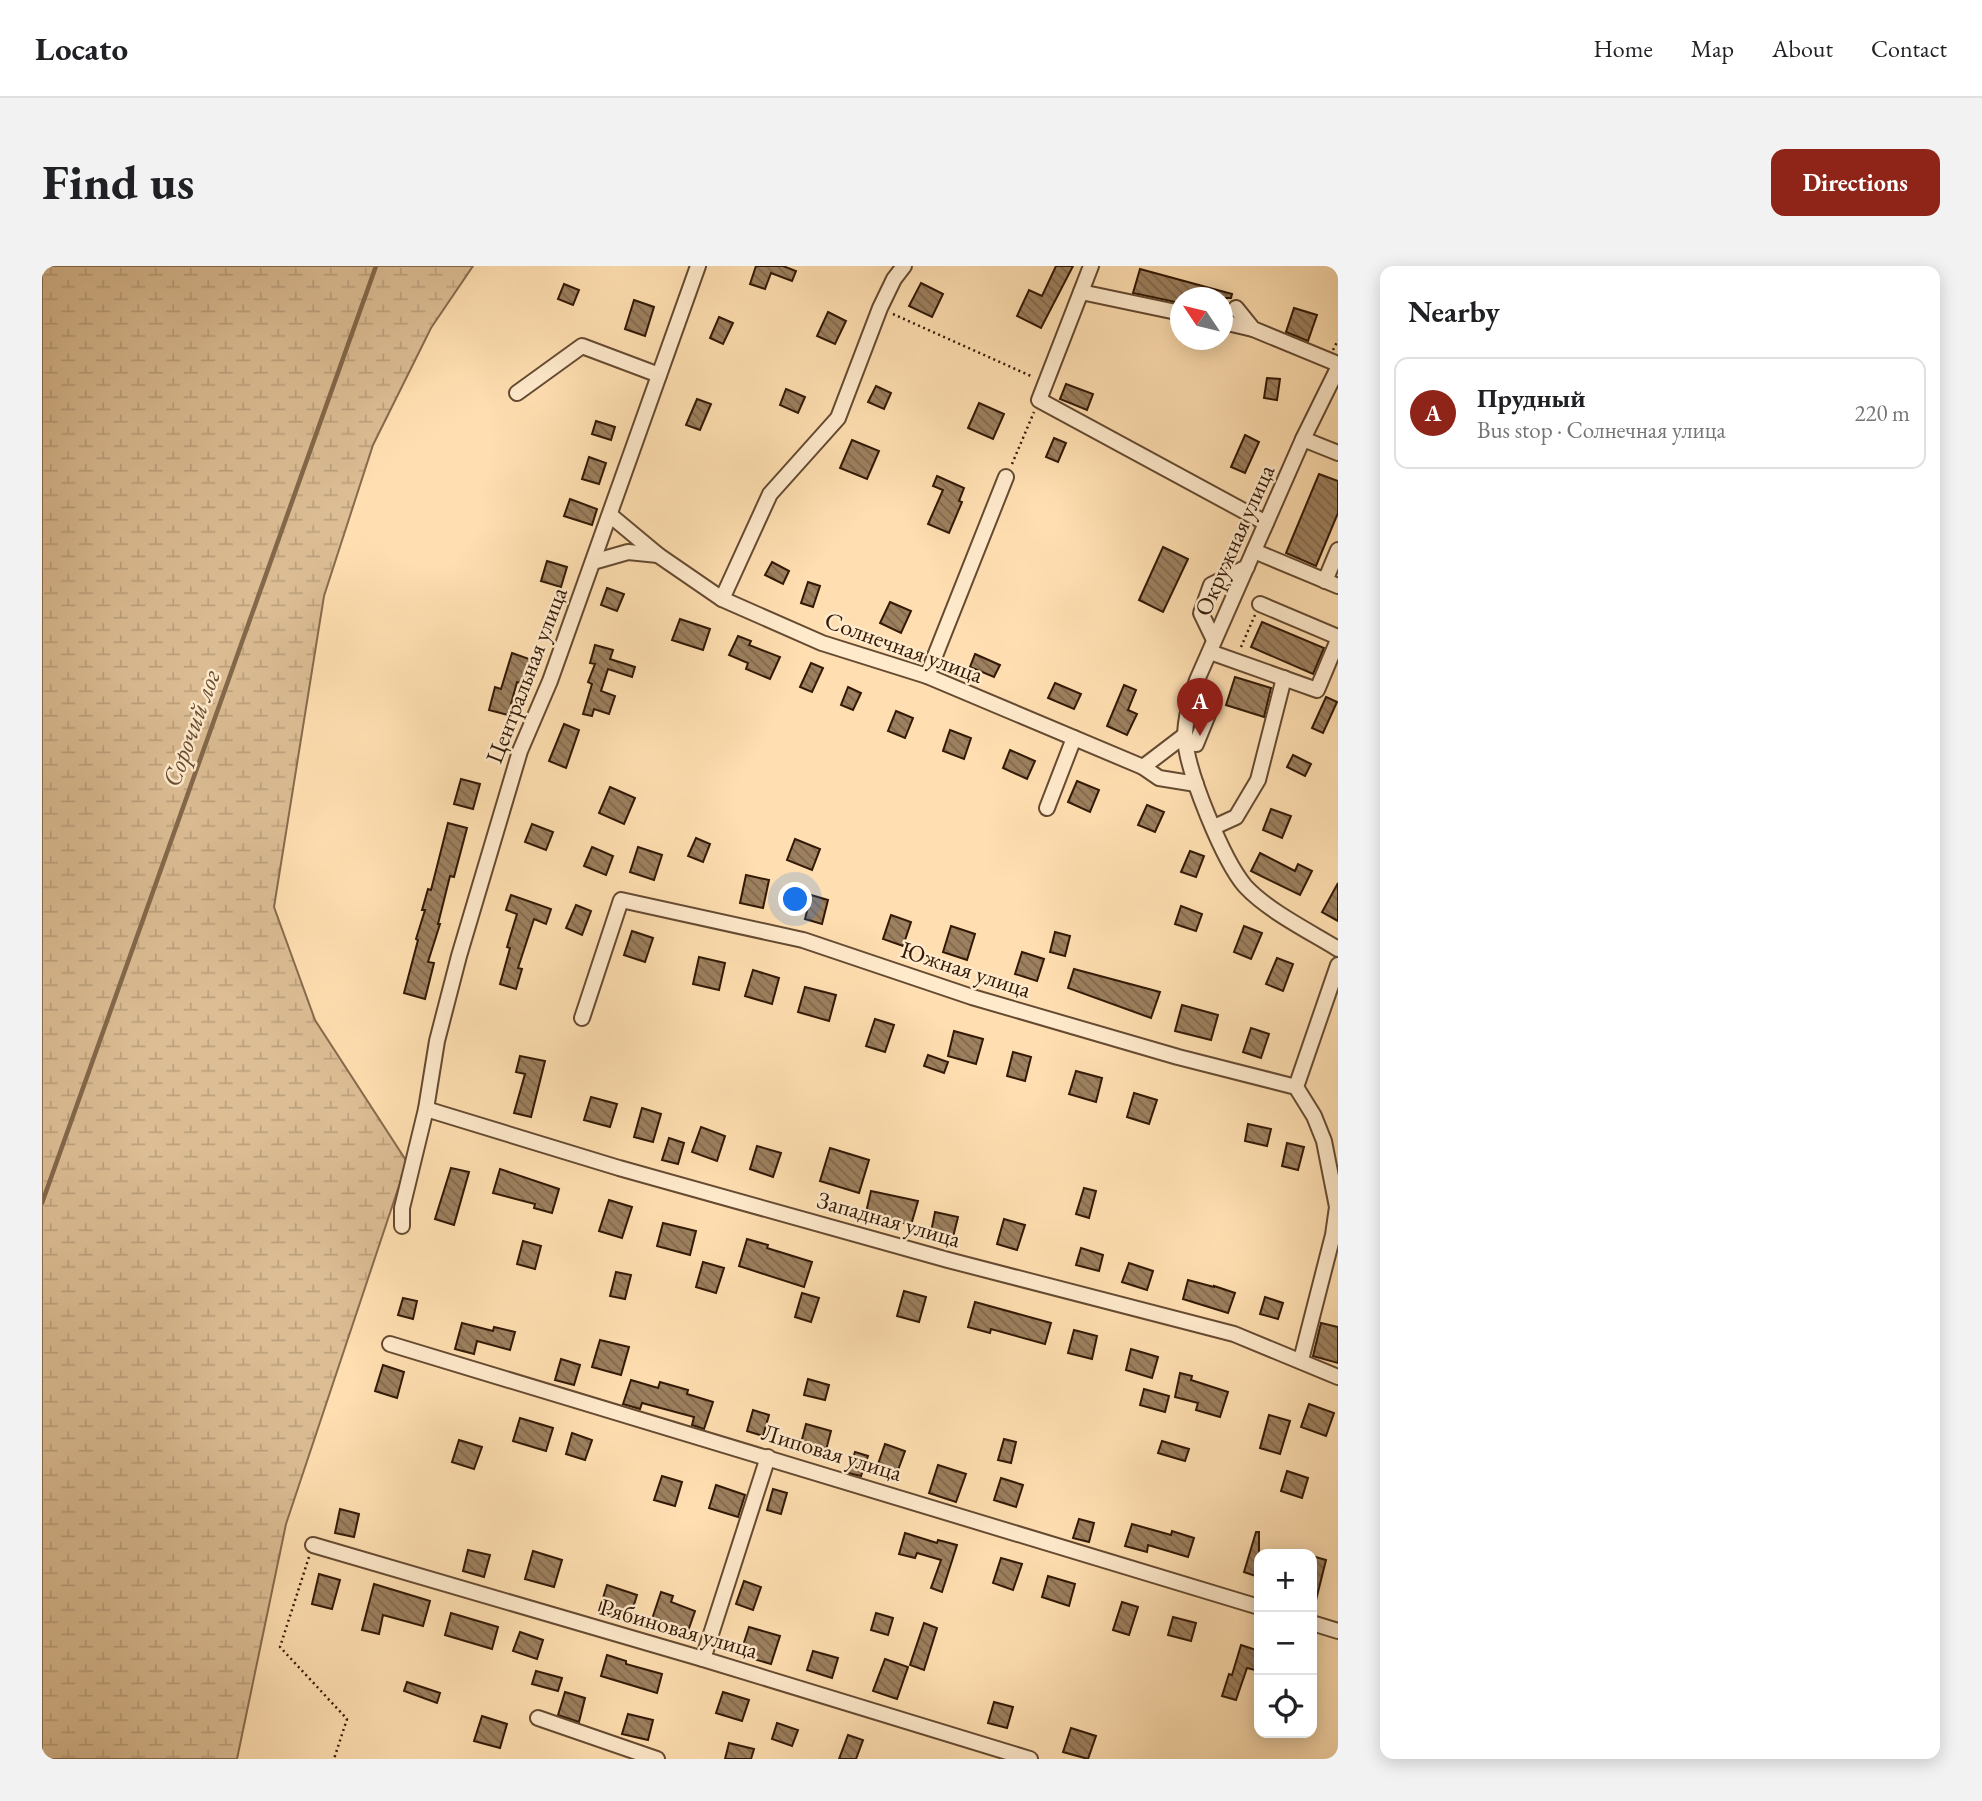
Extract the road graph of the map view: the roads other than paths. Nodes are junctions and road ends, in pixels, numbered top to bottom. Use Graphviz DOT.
graph roads {
  1 [pos="698,266"];
  2 [pos="904,266"];
  3 [pos="1091,266"];
  4 [pos="1081,292"];
  5 [pos="1236,308"];
  6 [pos="1170,311"];
  7 [pos="1233,324"];
  8 [pos="1253,329"];
  9 [pos="1338,366"];
  10 [pos="659,375"];
  11 [pos="517,393"];
  12 [pos="1303,439"];
  13 [pos="1338,453"];
  14 [pos="1006,477"];
  15 [pos="610,515"];
  16 [pos="1266,523"];
  17 [pos="1338,550"];
  18 [pos="1254,551"];
  19 [pos="659,555"];
  20 [pos="593,562"];
  21 [pos="1247,567"];
  22 [pos="1332,584"];
  23 [pos="722,599"];
  24 [pos="1260,604"];
  25 [pos="1338,639"];
  26 [pos="1212,646"];
  27 [pos="927,676"];
  28 [pos="1284,678"];
  29 [pos="1193,692"];
  30 [pos="1073,738"];
  31 [pos="1186,739"];
  32 [pos="1143,767"];
  33 [pos="1196,784"];
  34 [pos="1047,808"];
  35 [pos="1214,827"];
  36 [pos="1338,949"];
  37 [pos="1338,965"];
  38 [pos="582,1018"];
  39 [pos="1296,1087"];
  40 [pos="426,1109"];
  41 [pos="402,1226"];
  42 [pos="1336,1236"];
  43 [pos="390,1344"];
  44 [pos="1301,1360"];
  45 [pos="1338,1377"];
  46 [pos="768,1457"];
  47 [pos="313,1545"];
  48 [pos="1254,1605"];
  49 [pos="1317,1625"];
  50 [pos="1338,1631"];
  51 [pos="703,1659"];
  52 [pos="538,1718"];
  53 [pos="649,1758"];
  54 [pos="1030,1759"];
  1 -- 10 [label="street, Центральная улица"];
  2 -- 23 [label="street"];
  3 -- 4 [label="street"];
  4 -- 6 [label="street"];
  4 -- 16 [label="street"];
  5 -- 8 [label="street"];
  7 -- 8 [label="street"];
  8 -- 9 [label="street"];
  9 -- 12 [label="street, Окружная улица"];
  10 -- 11 [label="street"];
  10 -- 15 [label="street, Центральная улица"];
  12 -- 13 [label="street"];
  12 -- 16 [label="street, Окружная улица"];
  14 -- 27 [label="street"];
  15 -- 19 [label="street, Солнечная улица"];
  15 -- 20 [label="street, Центральная улица"];
  16 -- 18 [label="street, Окружная улица"];
  17 -- 22 [label="street"];
  18 -- 21 [label="street, Окружная улица"];
  18 -- 22 [label="street"];
  19 -- 20 [label="street"];
  19 -- 23 [label="street, Солнечная улица"];
  20 -- 40 [label="street, Центральная улица"];
  21 -- 26 [label="street, Окружная улица"];
  21 -- 26 [label="street"];
  23 -- 27 [label="street, Солнечная улица"];
  24 -- 25 [label="street"];
  25 -- 28 [label="street"];
  26 -- 28 [label="street"];
  26 -- 29 [label="street, Окружная улица"];
  27 -- 30 [label="street, Солнечная улица"];
  28 -- 35 [label="street"];
  29 -- 31 [label="street, Окружная улица"];
  29 -- 31 [label="street"];
  30 -- 32 [label="street, Солнечная улица"];
  30 -- 34 [label="street"];
  31 -- 32 [label="street"];
  31 -- 33 [label="street"];
  32 -- 33 [label="street, Солнечная улица"];
  33 -- 35 [label="street"];
  35 -- 36 [label="street"];
  37 -- 39 [label="street"];
  38 -- 39 [label="street, Южная улица"];
  39 -- 42 [label="street"];
  40 -- 41 [label="street, Центральная улица"];
  40 -- 44 [label="street, Западная улица"];
  42 -- 44 [label="street"];
  43 -- 46 [label="street, Липовая улица"];
  44 -- 45 [label="street, Западная улица"];
  46 -- 48 [label="street, Липовая улица"];
  46 -- 51 [label="street"];
  47 -- 51 [label="street, Рябиновая улица"];
  49 -- 50 [label="street"];
  51 -- 54 [label="street, Рябиновая улица"];
  52 -- 53 [label="street"];
}
